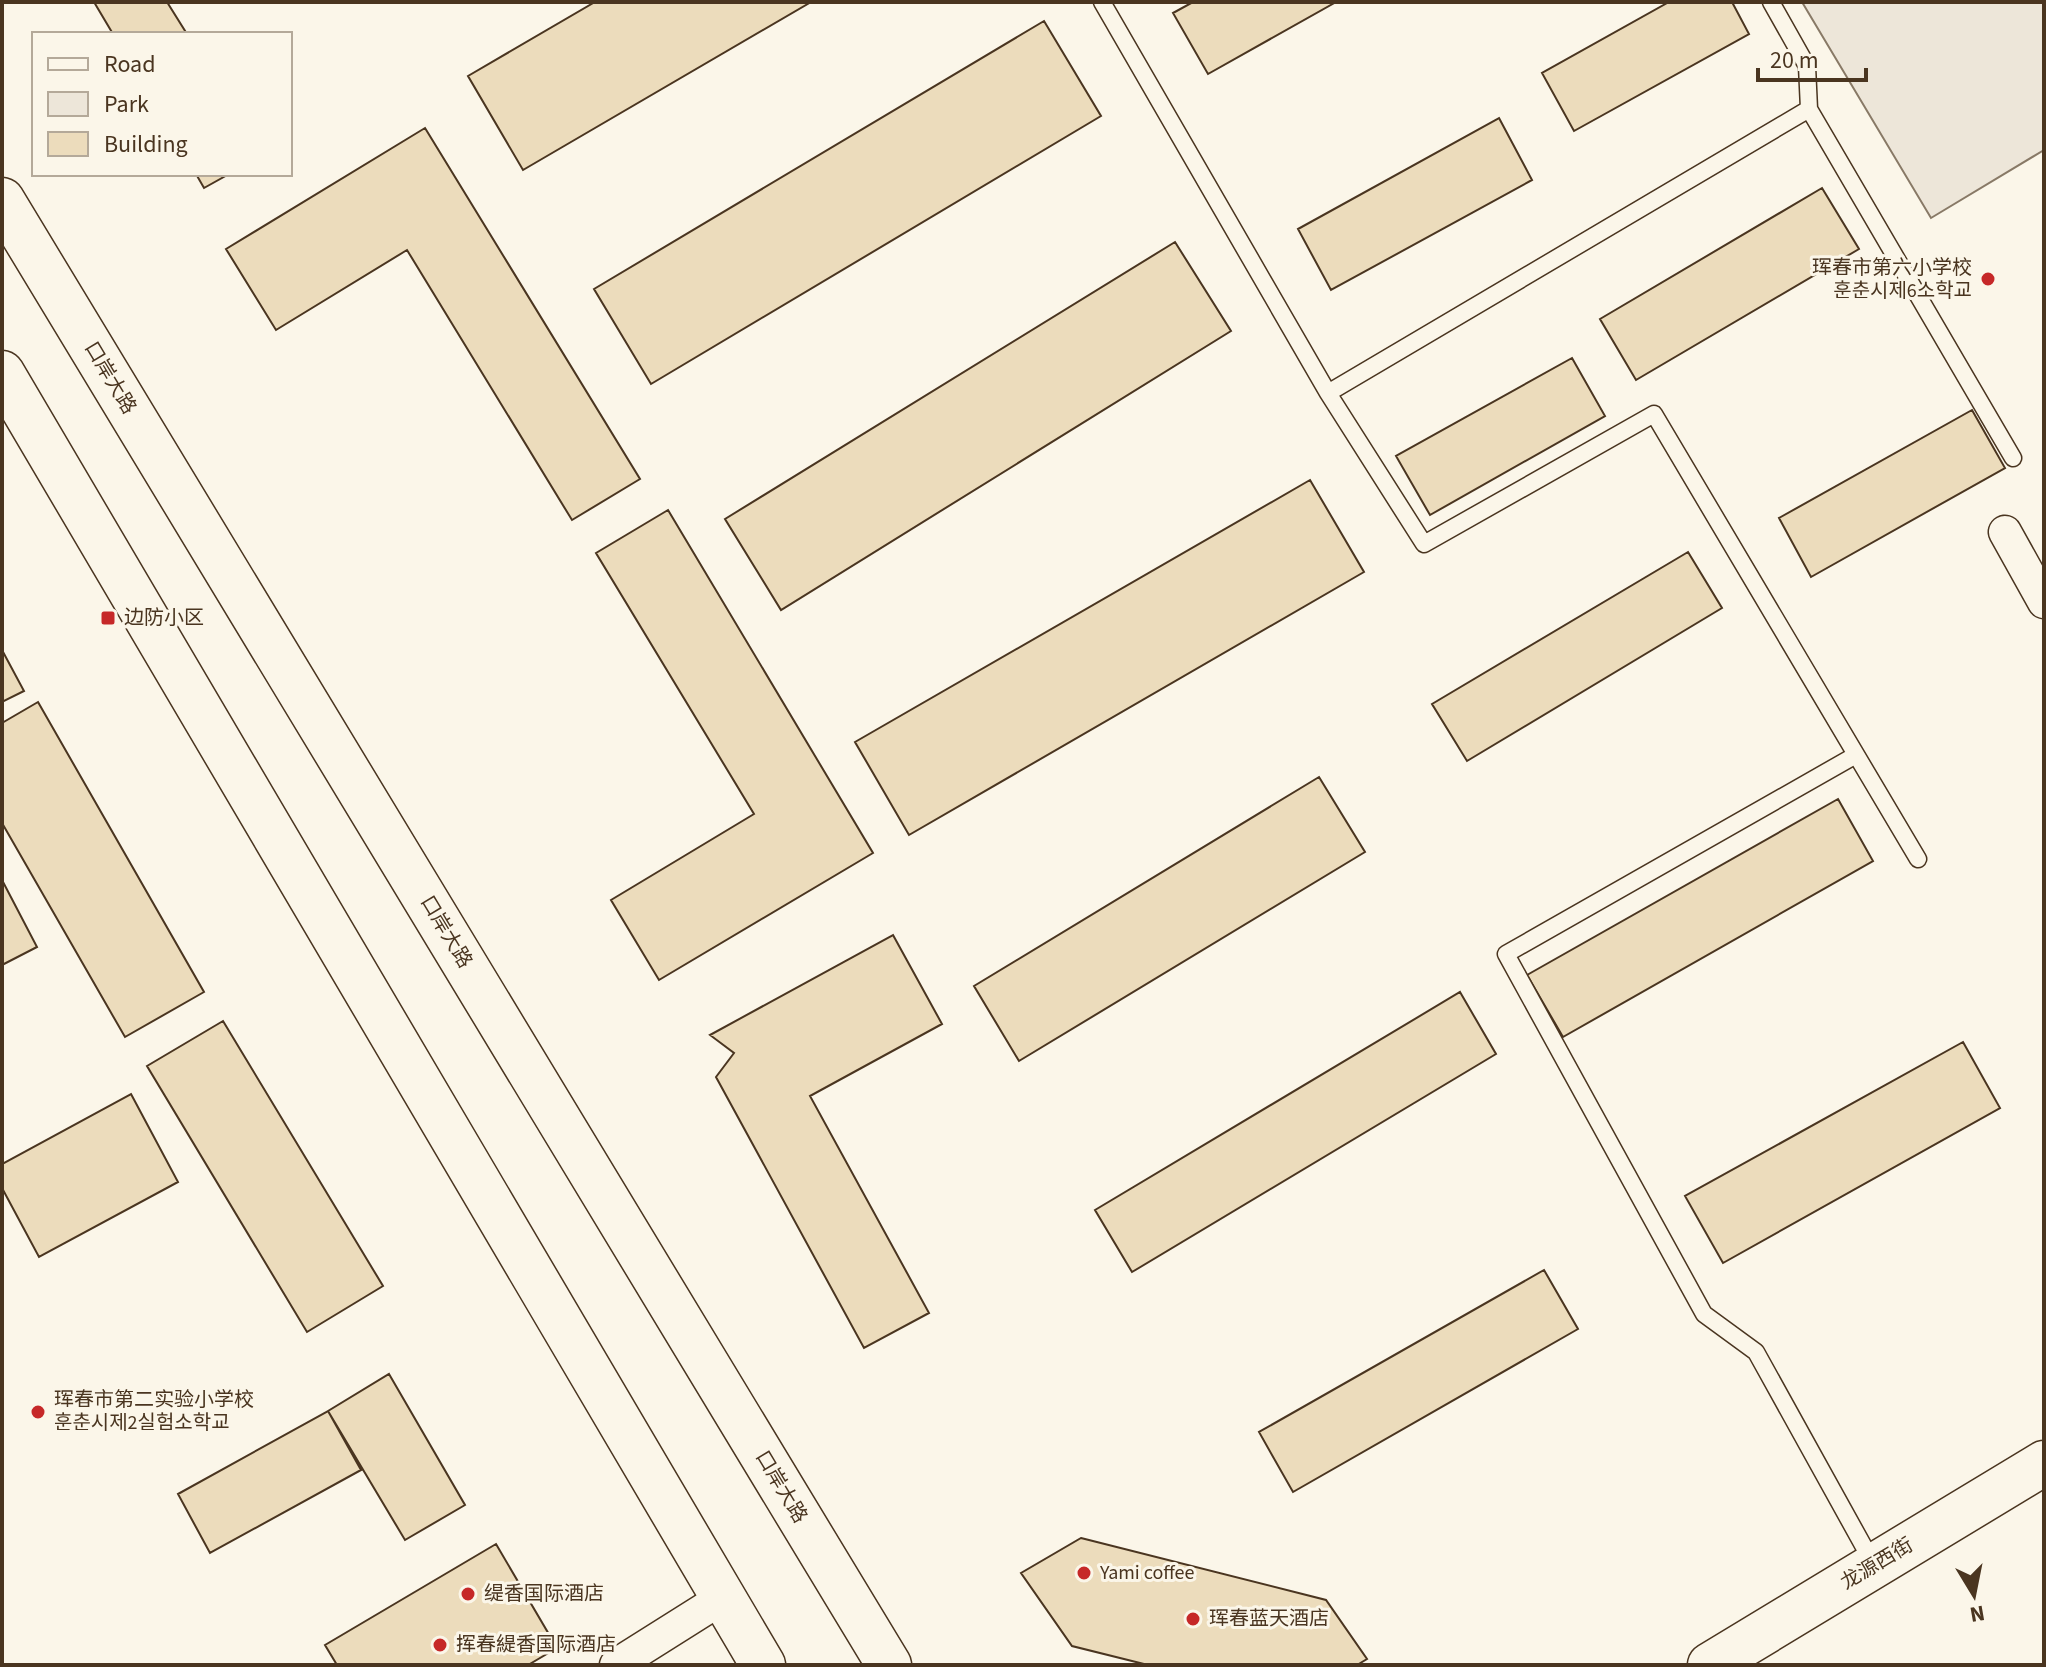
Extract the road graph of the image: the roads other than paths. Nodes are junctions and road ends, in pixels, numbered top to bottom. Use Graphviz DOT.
graph roads {
  1 [pos="1102,2"];
  2 [pos="1771,2"];
  3 [pos="1809,109"];
  4 [pos="2,200"];
  5 [pos="1328,393"];
  6 [pos="9,401"];
  7 [pos="2013,458"];
  8 [pos="2005,532"];
  9 [pos="2044,602"];
  10 [pos="1856,755"];
  11 [pos="1918,859"];
  12 [pos="2044,1463"];
  13 [pos="1874,1565"];
  14 [pos="724,1597"];
  15 [pos="616,1665"];
  16 [pos="763,1665"];
  17 [pos="889,1665"];
  18 [pos="1710,1665"];
  1 -- 5 [label="lane"];
  2 -- 3 [label="lane"];
  3 -- 5 [label="lane"];
  3 -- 7 [label="lane"];
  4 -- 17 [label="highway, 口岸大路"];
  5 -- 10 [label="lane"];
  6 -- 14 [label="highway"];
  8 -- 9 [label="street"];
  10 -- 11 [label="lane"];
  10 -- 13 [label="lane"];
  12 -- 13 [label="highway, 龙源西街"];
  13 -- 18 [label="highway, 龙源西街"];
  14 -- 15 [label="street"];
  14 -- 16 [label="highway"];
}
